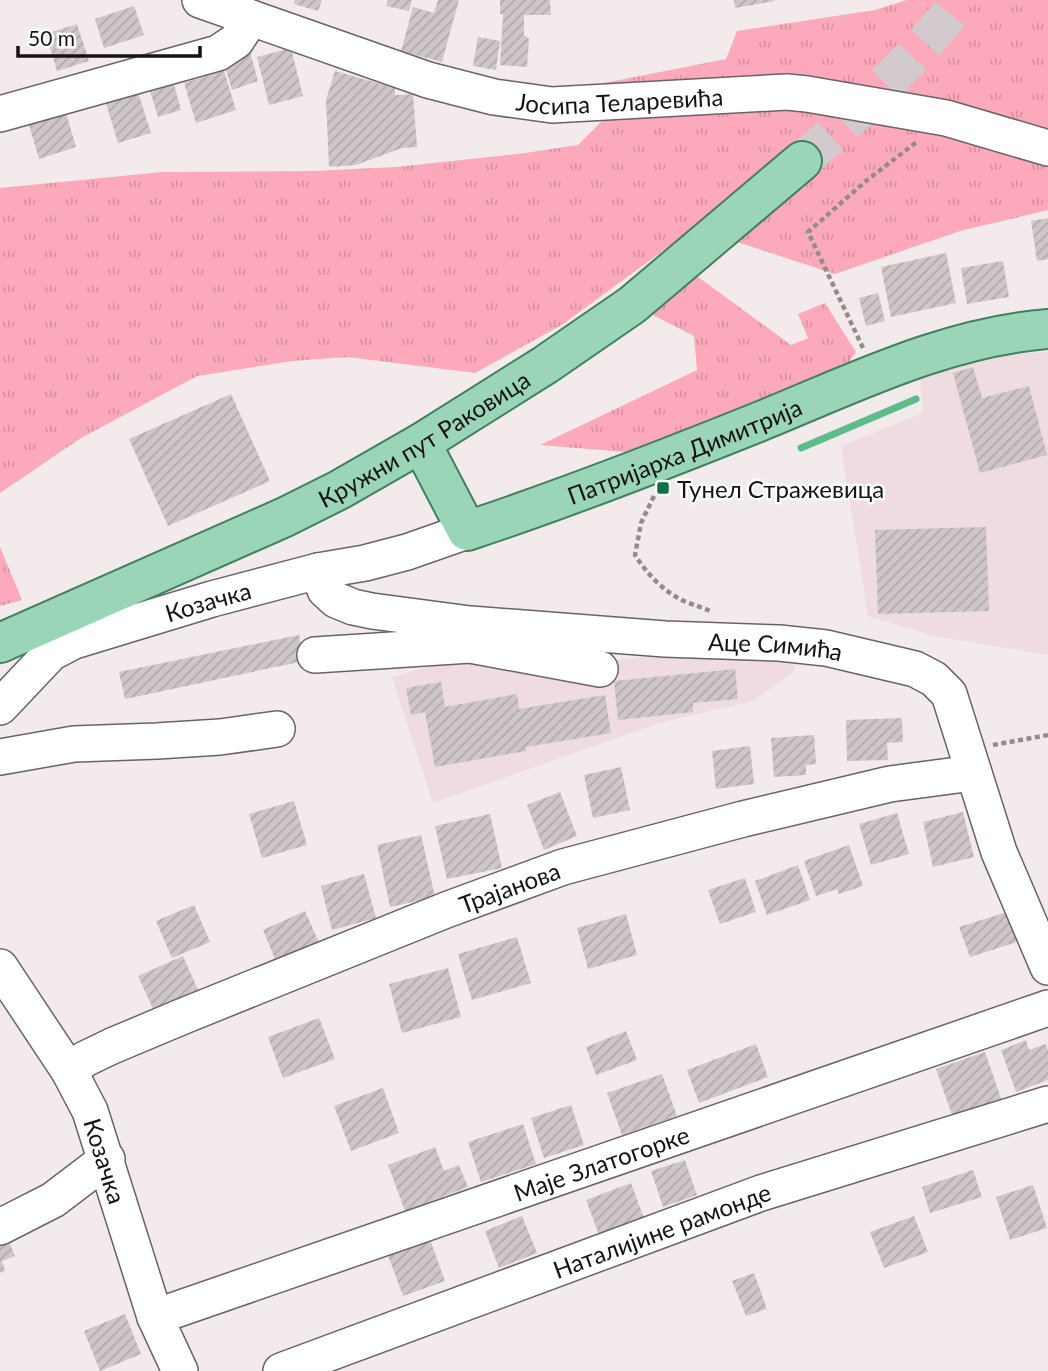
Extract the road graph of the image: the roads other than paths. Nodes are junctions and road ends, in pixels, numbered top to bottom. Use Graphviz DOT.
graph roads {
  1 [pos="200,0"];
  2 [pos="251,18"];
  3 [pos="0,114"];
  4 [pos="1048,148"];
  5 [pos="802,161"];
  6 [pos="1048,330"];
  7 [pos="421,443"];
  8 [pos="467,531"];
  9 [pos="318,571"];
  10 [pos="470,635"];
  11 [pos="0,643"];
  12 [pos="315,654"];
  13 [pos="600,669"];
  14 [pos="0,707"];
  15 [pos="277,729"];
  16 [pos="0,757"];
  17 [pos="970,761"];
  18 [pos="1033,895"];
  19 [pos="0,967"];
  20 [pos="1048,967"];
  21 [pos="1048,1008"];
  22 [pos="69,1071"];
  23 [pos="1048,1104"];
  24 [pos="107,1159"];
  25 [pos="0,1227"];
  26 [pos="156,1317"];
  27 [pos="180,1371"];
  28 [pos="281,1371"];
  1 -- 2 [label="street, Јосипа Теларевића"];
  2 -- 3 [label="street"];
  2 -- 4 [label="street, Јосипа Теларевића"];
  5 -- 7 [label="main road, Кружни пут Раковица"];
  6 -- 8 [label="main road, Патријарха Димитрија"];
  7 -- 8 [label="main road"];
  7 -- 11 [label="main road, Кружни пут Раковица"];
  8 -- 9 [label="street, Патријарха Димитрија"];
  9 -- 10 [label="street, Аце Симића"];
  9 -- 14 [label="street, Козачка"];
  10 -- 12 [label="street"];
  10 -- 13 [label="street"];
  10 -- 17 [label="street, Аце Симића"];
  15 -- 16 [label="street"];
  17 -- 18 [label="street, Аце Симића"];
  17 -- 22 [label="street, Трајанова"];
  18 -- 20 [label="street, Аце Симића"];
  19 -- 22 [label="street, Козачка"];
  21 -- 26 [label="street, Маје Златогорке"];
  22 -- 24 [label="street, Козачка"];
  23 -- 28 [label="street, Наталијине рамонде"];
  24 -- 25 [label="street"];
  24 -- 26 [label="street, Козачка"];
  26 -- 27 [label="street, Козачка"];
}
